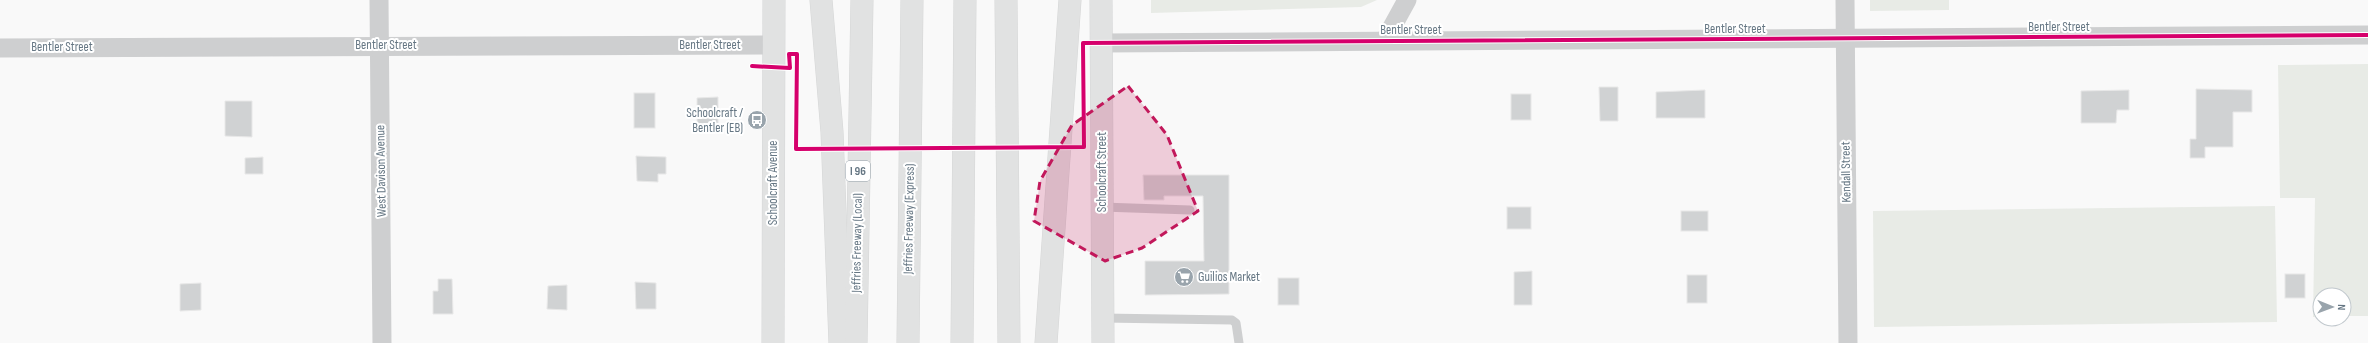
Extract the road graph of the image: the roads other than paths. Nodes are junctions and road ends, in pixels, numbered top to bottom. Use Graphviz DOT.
graph roads {
  1 [pos="379,0"];
  2 [pos="774,0"];
  3 [pos="821,0"];
  4 [pos="862,0"];
  5 [pos="912,0"];
  6 [pos="964,0"];
  7 [pos="1006,0"];
  8 [pos="1070,0"];
  9 [pos="1101,0"];
  10 [pos="1407,0"];
  11 [pos="1845,0"];
  12 [pos="2368,35"];
  13 [pos="1845,38"];
  14 [pos="1385,40"];
  15 [pos="1102,43"];
  16 [pos="379,45"];
  17 [pos="773,45"];
  18 [pos="0,48"];
  19 [pos="1102,207"];
  20 [pos="1190,210"];
  21 [pos="1103,318"];
  22 [pos="382,343"];
  23 [pos="773,343"];
  24 [pos="840,343"];
  25 [pos="856,343"];
  26 [pos="908,343"];
  27 [pos="962,343"];
  28 [pos="1009,343"];
  29 [pos="1046,343"];
  30 [pos="1103,343"];
  31 [pos="1239,343"];
  32 [pos="1848,343"];
  1 -- 16 [label="street, West Davison Avenue"];
  2 -- 17 [label="main road, Schoolcraft Avenue"];
  3 -- 24 [label="main road"];
  4 -- 25 [label="main road, Jeffries Freeway (Local) / I 96"];
  5 -- 26 [label="main road, Jeffries Freeway (Express)"];
  6 -- 27 [label="main road"];
  7 -- 28 [label="main road"];
  8 -- 29 [label="main road"];
  9 -- 15 [label="main road, Schoolcraft Street"];
  10 -- 14 [label="street"];
  11 -- 13 [label="street, Kendall Street"];
  12 -- 13 [label="street, Bentler Street"];
  13 -- 14 [label="street, Bentler Street"];
  13 -- 32 [label="street, Kendall Street"];
  14 -- 15 [label="street, Bentler Street"];
  15 -- 19 [label="main road, Schoolcraft Street"];
  16 -- 17 [label="street, Bentler Street"];
  16 -- 18 [label="street, Bentler Street"];
  16 -- 22 [label="street, West Davison Avenue"];
  17 -- 23 [label="main road, Schoolcraft Avenue"];
  19 -- 20 [label="lane"];
  19 -- 21 [label="main road, Schoolcraft Street"];
  21 -- 30 [label="main road, Schoolcraft Street"];
  21 -- 31 [label="lane"];
}
